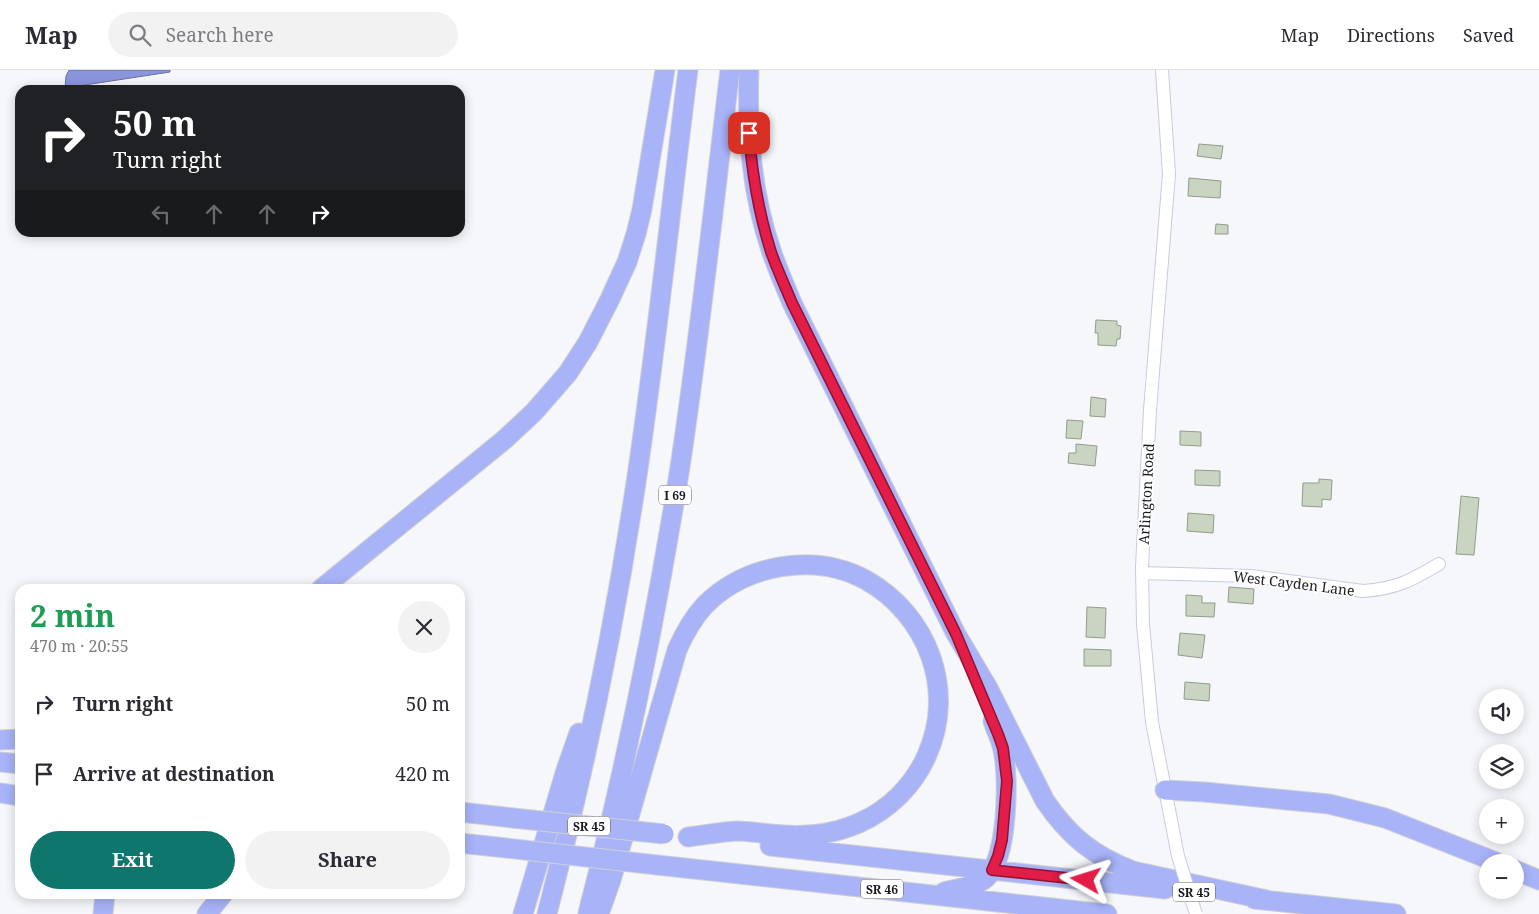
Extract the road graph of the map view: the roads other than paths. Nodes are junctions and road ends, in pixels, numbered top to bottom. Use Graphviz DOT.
graph roads {
  1 [pos="665,70"];
  2 [pos="688,70"];
  3 [pos="730,70"];
  4 [pos="749,70"];
  5 [pos="1162,70"];
  6 [pos="1439,564"];
  7 [pos="1142,573"];
  8 [pos="327,584"];
  9 [pos="956,634"];
  10 [pos="605,659"];
  11 [pos="15,739"];
  12 [pos="0,740"];
  13 [pos="0,762"];
  14 [pos="15,764"];
  15 [pos="1165,790"];
  16 [pos="0,793"];
  17 [pos="15,795"];
  18 [pos="465,813"];
  19 [pos="688,837"];
  20 [pos="465,844"];
  21 [pos="1479,855"];
  22 [pos="992,870"];
  23 [pos="1524,874"];
  24 [pos="1539,880"];
  25 [pos="933,895"];
  26 [pos="104,899"];
  27 [pos="219,899"];
  28 [pos="1267,900"];
  29 [pos="103,914"];
  30 [pos="207,914"];
  31 [pos="524,914"];
  32 [pos="547,914"];
  33 [pos="587,914"];
  34 [pos="599,914"];
  35 [pos="1107,914"];
  36 [pos="1196,914"];
  37 [pos="1396,914"];
  1 -- 8 [label="highway"];
  2 -- 10 [label="highway"];
  3 -- 33 [label="highway, I 69"];
  4 -- 9 [label="highway"];
  5 -- 7 [label="street, Arlington Road"];
  6 -- 7 [label="street, West Cayden Lane"];
  7 -- 15 [label="street, Arlington Road"];
  9 -- 22 [label="highway"];
  9 -- 28 [label="highway"];
  10 -- 31 [label="highway"];
  10 -- 32 [label="highway"];
  11 -- 12 [label="highway"];
  13 -- 14 [label="highway"];
  15 -- 21 [label="highway"];
  15 -- 36 [label="street, Arlington Road, bridge"];
  16 -- 17 [label="highway"];
  18 -- 19 [label="highway, SR 45, bridge"];
  19 -- 22 [label="highway, SR 45"];
  19 -- 34 [label="highway"];
  20 -- 25 [label="highway, SR 46, bridge"];
  22 -- 25 [label="highway"];
  22 -- 28 [label="highway, SR 45"];
  23 -- 24 [label="highway"];
  25 -- 35 [label="highway, SR 46"];
  26 -- 29 [label="highway"];
  27 -- 30 [label="highway"];
  28 -- 37 [label="highway, SR 45"];
}
